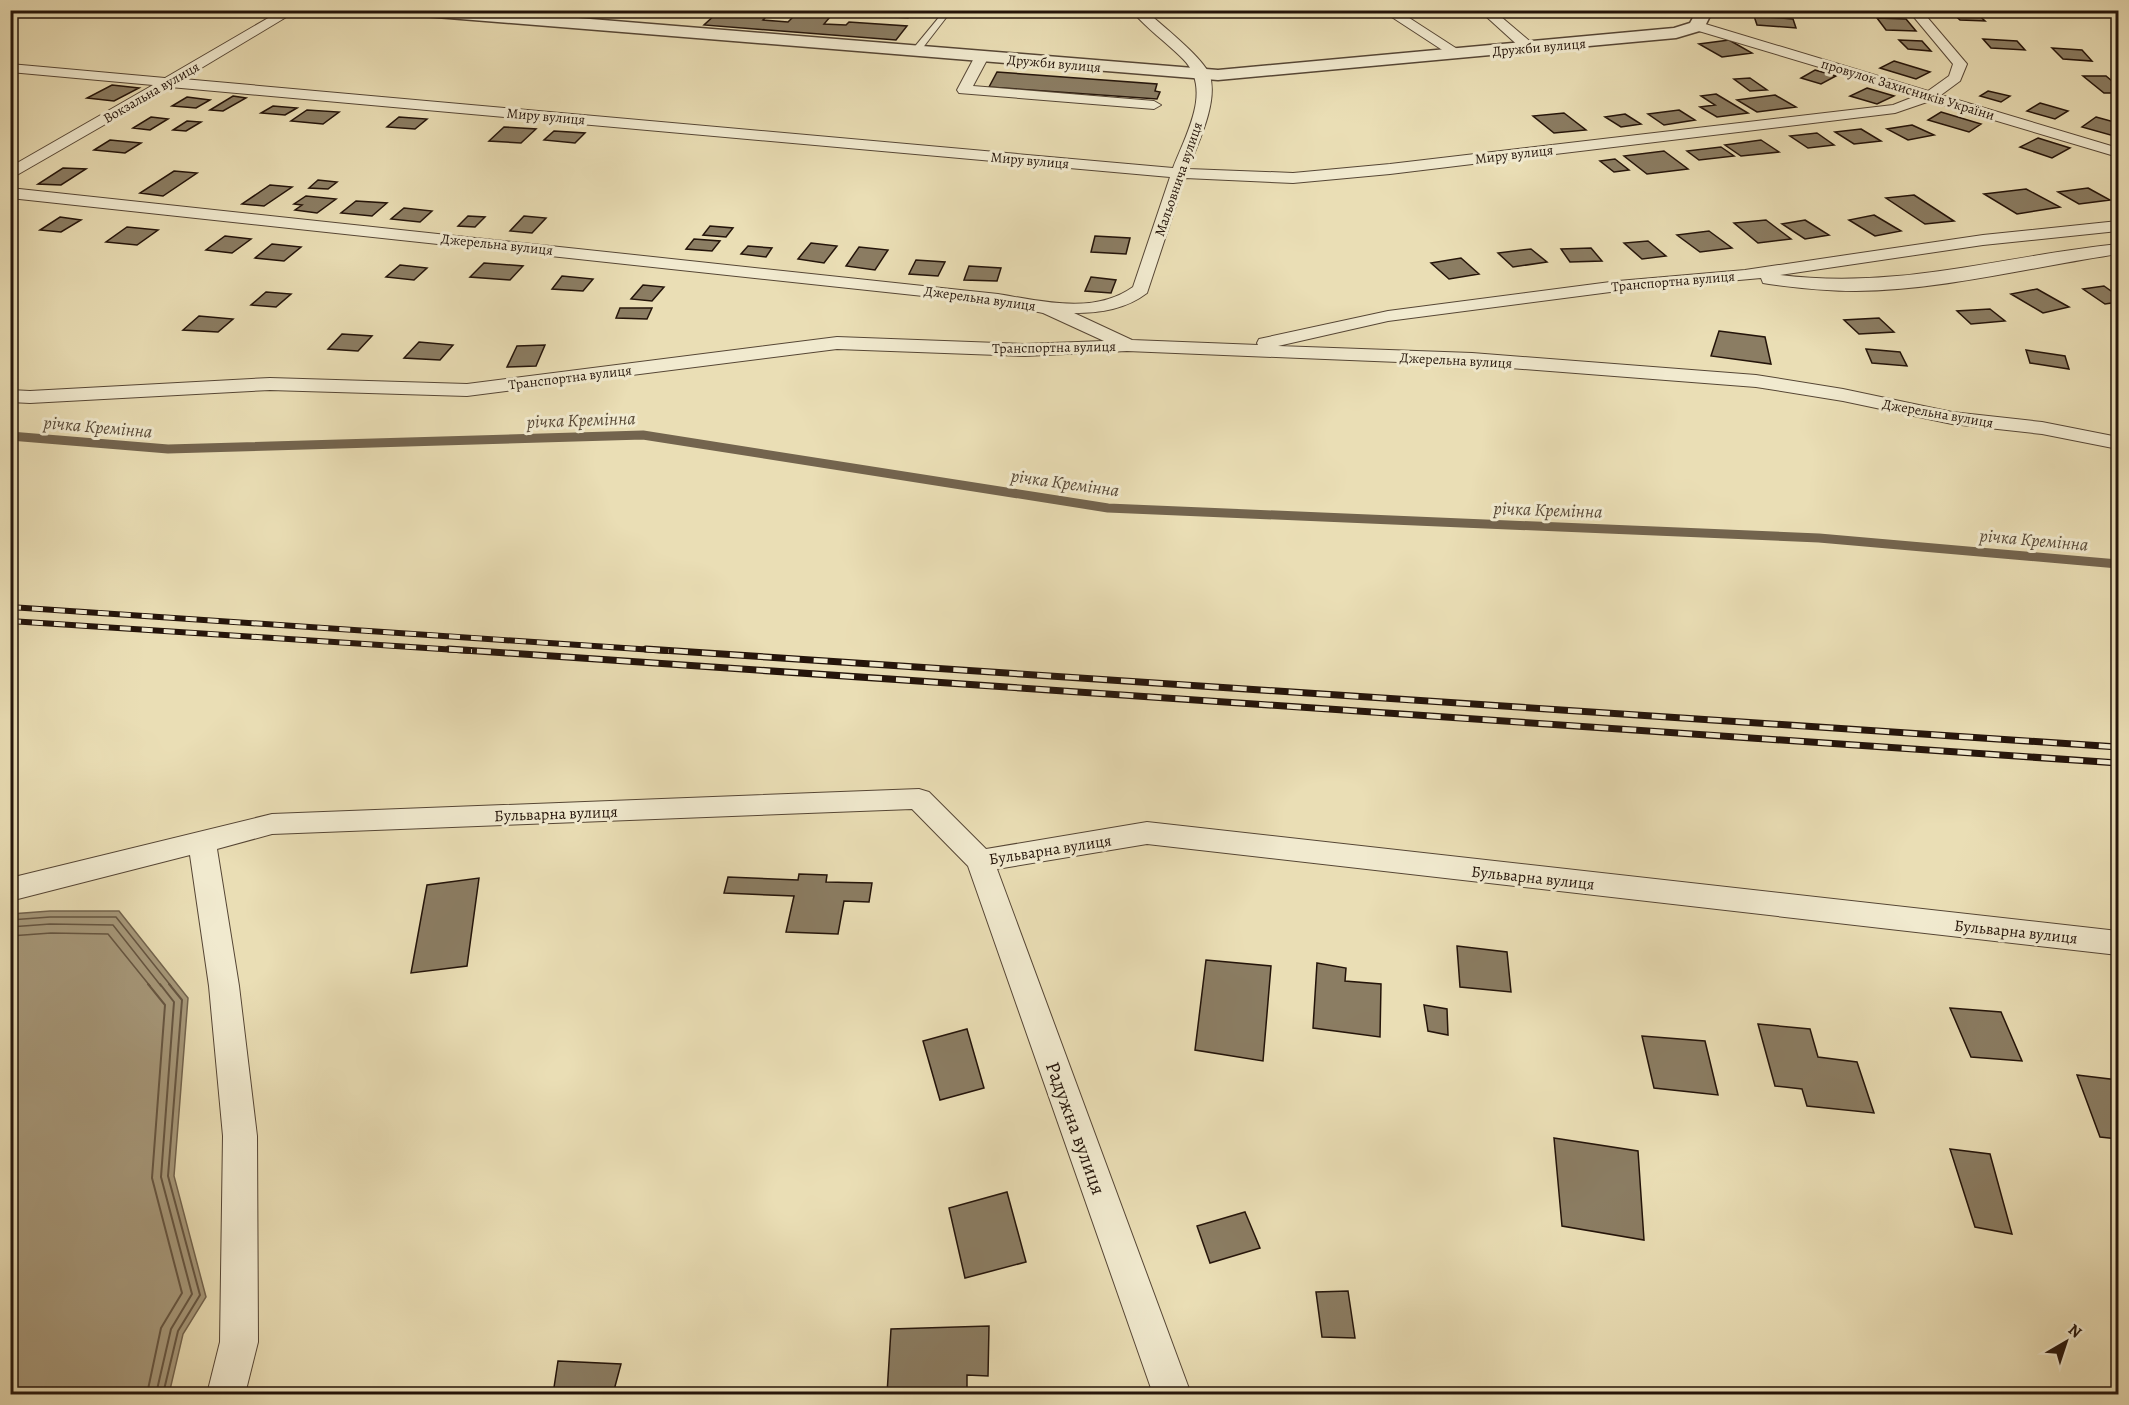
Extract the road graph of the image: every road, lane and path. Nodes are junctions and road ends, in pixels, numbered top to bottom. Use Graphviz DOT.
graph roads {
  1 [pos="292,10"];
  2 [pos="411,10"];
  3 [pos="949,10"];
  4 [pos="1137,10"];
  5 [pos="1387,10"];
  6 [pos="1485,10"];
  7 [pos="1914,10"];
  8 [pos="1698,18"];
  9 [pos="1528,48"];
  10 [pos="915,52"];
  11 [pos="1458,54"];
  12 [pos="981,58"];
  13 [pos="10,68"];
  14 [pos="1203,75"];
  15 [pos="168,82"];
  16 [pos="1930,96"];
  17 [pos="1154,105"];
  18 [pos="2118,153"];
  19 [pos="1179,173"];
  20 [pos="10,174"];
  21 [pos="10,193"];
  22 [pos="2118,226"];
  23 [pos="2118,249"];
  24 [pos="1745,274"];
  25 [pos="1048,308"];
  26 [pos="1129,346"];
  27 [pos="1230,351"];
  28 [pos="10,396"];
  29 [pos="2118,443"];
  30 [pos="202,842"];
  31 [pos="980,861"];
  32 [pos="10,890"];
  33 [pos="2118,943"];
  34 [pos="226,1395"];
  35 [pos="1172,1395"];
  1 -- 15 [label="street, Вокзальна вулиця"];
  2 -- 10 [label="street, Дружби вулиця"];
  3 -- 10 [label="lane"];
  4 -- 14 [label="street"];
  5 -- 11 [label="street"];
  6 -- 9 [label="street"];
  7 -- 16 [label="street, Миру вулиця"];
  8 -- 9 [label="street, Дружби вулиця"];
  8 -- 16 [label="street, провулок Захисників України"];
  9 -- 11 [label="street, Дружби вулиця"];
  10 -- 12 [label="street, Дружби вулиця"];
  11 -- 14 [label="street, Дружби вулиця"];
  12 -- 14 [label="street, Дружби вулиця"];
  12 -- 17 [label="street"];
  13 -- 15 [label="street, Миру вулиця"];
  14 -- 19 [label="street, Мальовнича вулиця"];
  15 -- 19 [label="street, Миру вулиця"];
  15 -- 20 [label="street, Вокзальна вулиця"];
  16 -- 18 [label="street, провулок Захисників України"];
  16 -- 19 [label="street, Миру вулиця"];
  19 -- 25 [label="street, Мальовнича вулиця"];
  21 -- 25 [label="street, Джерельна вулиця"];
  22 -- 24 [label="street, Транспортна вулиця"];
  23 -- 24 [label="street"];
  24 -- 27 [label="street, Транспортна вулиця"];
  25 -- 26 [label="street, Джерельна вулиця"];
  26 -- 27 [label="street, Джерельна вулиця"];
  26 -- 28 [label="street, Транспортна вулиця"];
  27 -- 29 [label="street, Джерельна вулиця"];
  30 -- 31 [label="street, Бульварна вулиця"];
  30 -- 32 [label="street, Бульварна вулиця"];
  30 -- 34 [label="street"];
  31 -- 33 [label="street, Бульварна вулиця"];
  31 -- 35 [label="street, Радужна вулиця"];
}
